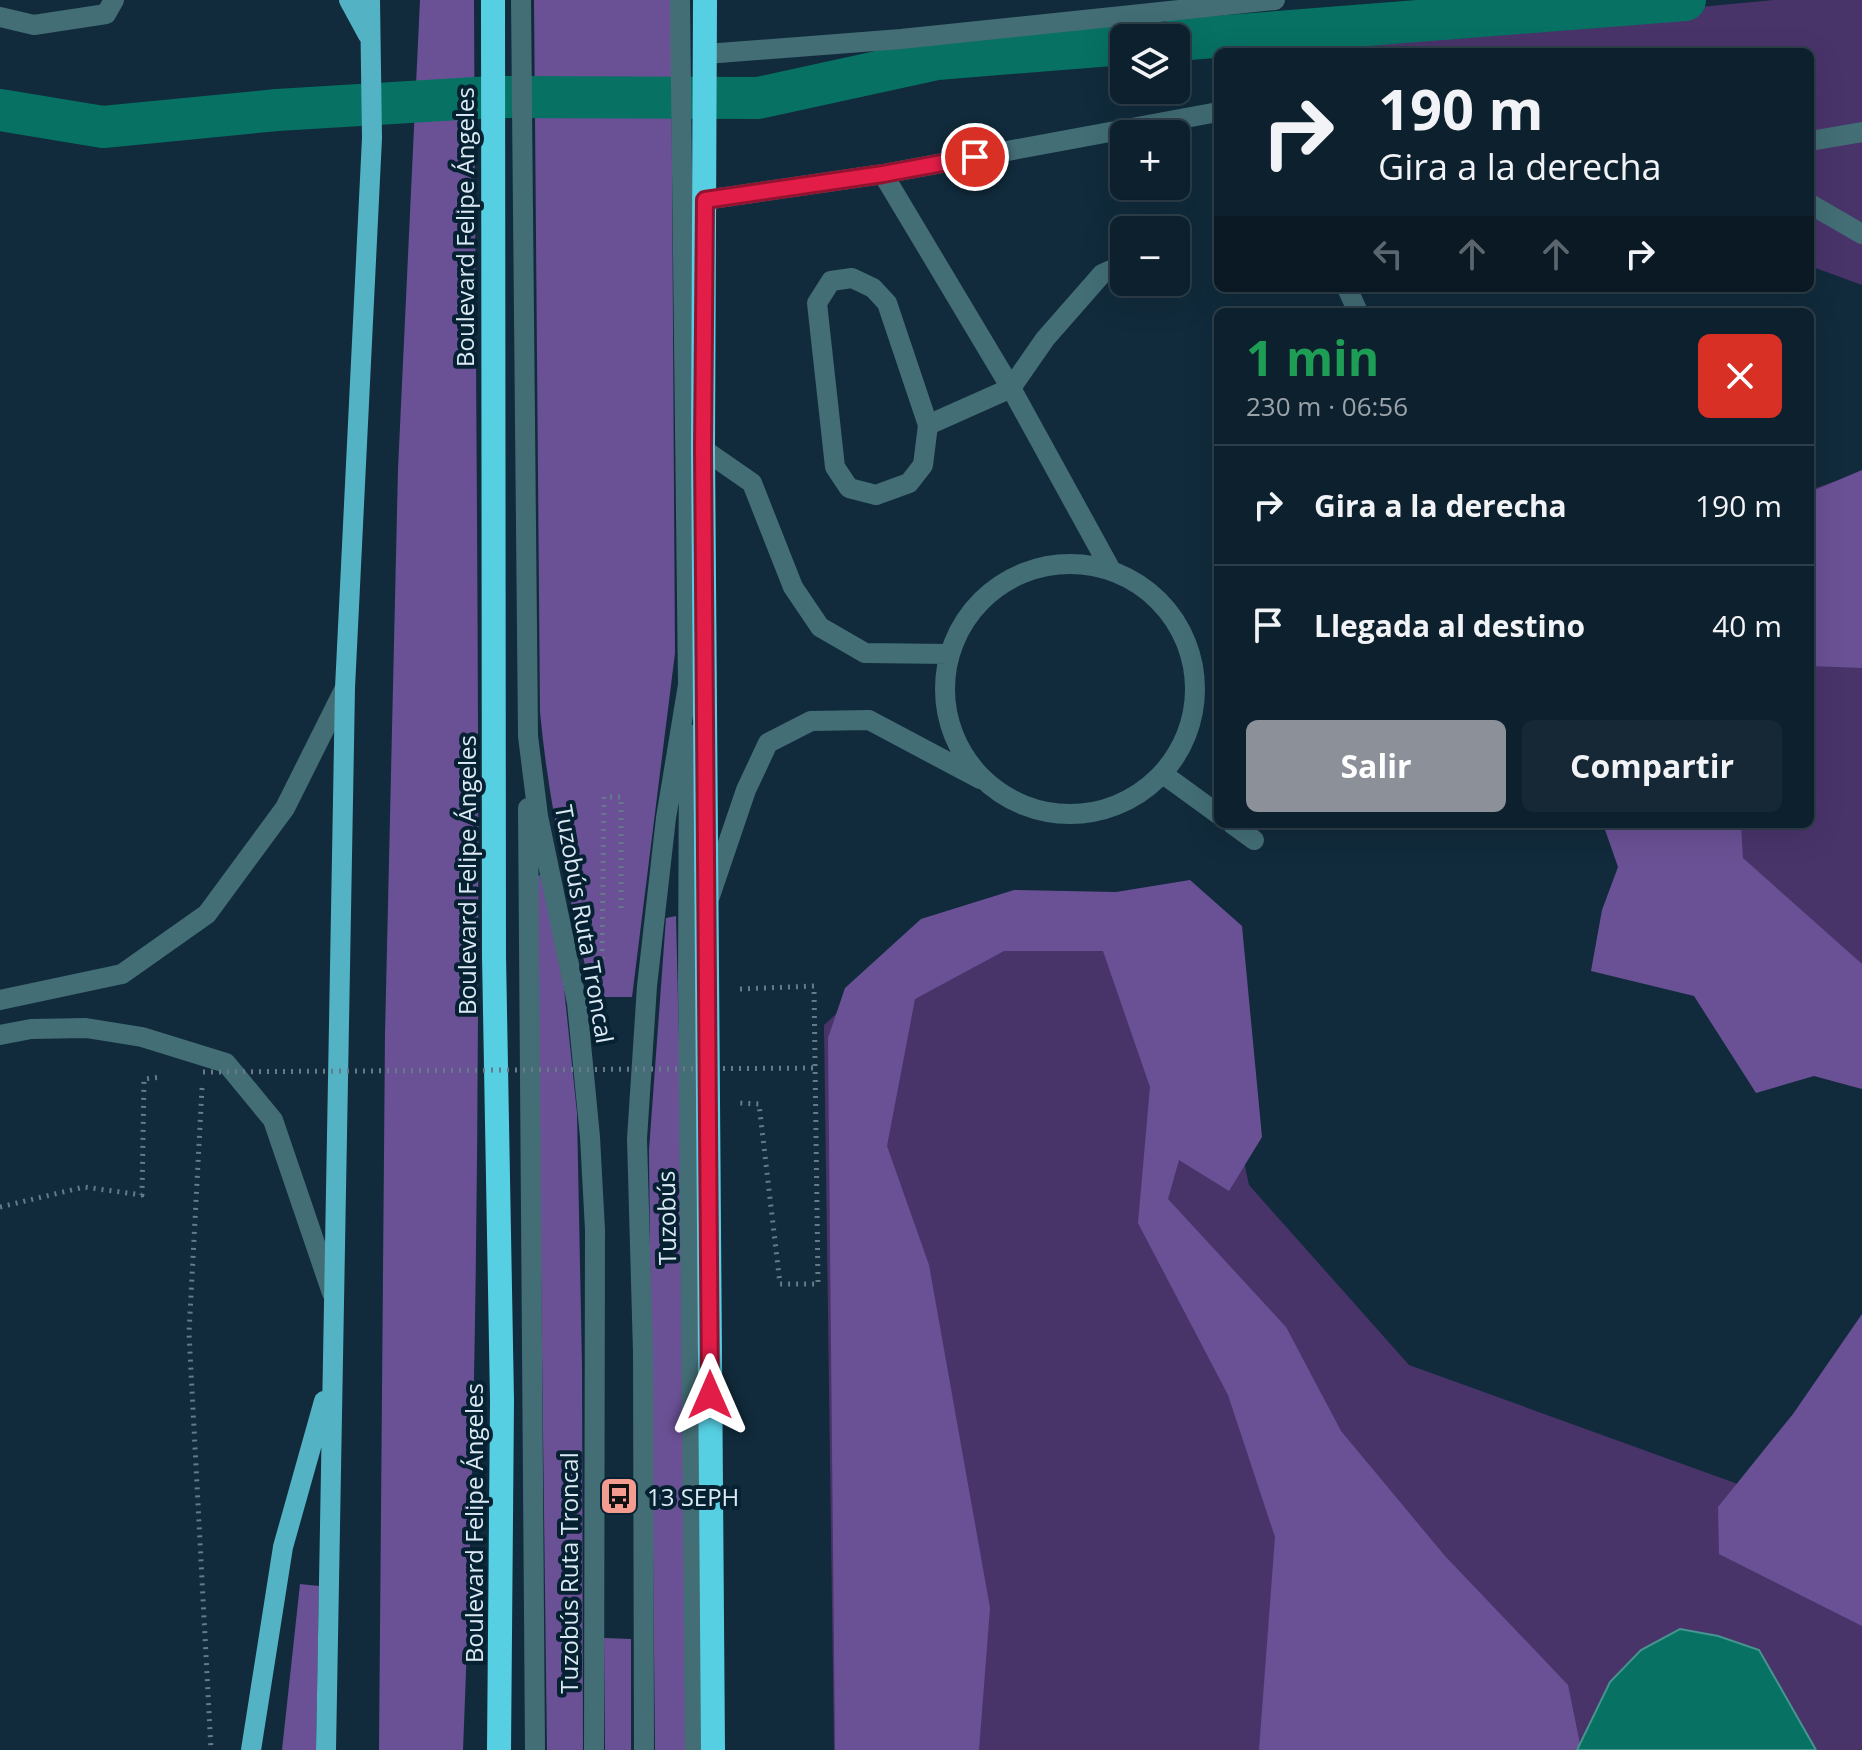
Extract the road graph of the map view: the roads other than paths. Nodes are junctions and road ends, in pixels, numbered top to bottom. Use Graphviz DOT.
graph roads {
  1 [pos="114,0"];
  2 [pos="349,0"];
  3 [pos="370,0"];
  4 [pos="493,0"];
  5 [pos="521,0"];
  6 [pos="680,0"];
  7 [pos="705,0"];
  8 [pos="1275,0"];
  9 [pos="0,17"];
  10 [pos="370,43"];
  11 [pos="706,65"];
  12 [pos="1214,113"];
  13 [pos="1862,132"];
  14 [pos="1814,140"];
  15 [pos="883,174"];
  16 [pos="705,200"];
  17 [pos="1814,206"];
  18 [pos="1862,234"];
  19 [pos="1110,270"];
  20 [pos="1011,388"];
  21 [pos="928,425"];
  22 [pos="703,449"];
  23 [pos="1111,570"];
  24 [pos="949,654"];
  25 [pos="688,685"];
  26 [pos="345,688"];
  27 [pos="528,736"];
  28 [pos="1163,774"];
  29 [pos="985,782"];
  30 [pos="1214,811"];
  31 [pos="1238,828"];
  32 [pos="1254,840"];
  33 [pos="707,904"];
  34 [pos="0,1000"];
  35 [pos="0,1035"];
  36 [pos="335,1300"];
  37 [pos="332,1374"];
  38 [pos="251,1750"];
  39 [pos="326,1750"];
  40 [pos="499,1750"];
  41 [pos="535,1750"];
  42 [pos="594,1750"];
  43 [pos="644,1750"];
  44 [pos="695,1750"];
  45 [pos="713,1750"];
  1 -- 9 [label="street"];
  2 -- 10 [label="main road"];
  3 -- 10 [label="main road"];
  4 -- 40 [label="highway, Boulevard Felipe Ángeles"];
  5 -- 27 [label="street, Tuzobús Ruta Troncal"];
  6 -- 25 [label="street, Tuzobús Ruta Troncal"];
  7 -- 11 [label="highway"];
  8 -- 11 [label="street"];
  10 -- 26 [label="main road"];
  11 -- 16 [label="highway"];
  12 -- 15 [label="street"];
  13 -- 14 [label="street"];
  15 -- 16 [label="street"];
  15 -- 20 [label="street"];
  16 -- 22 [label="highway"];
  17 -- 18 [label="street"];
  19 -- 20 [label="street"];
  20 -- 21 [label="street"];
  20 -- 23 [label="street"];
  21 -- 21 [label="street"];
  22 -- 24 [label="street"];
  22 -- 33 [label="highway"];
  23 -- 24 [label="street"];
  23 -- 28 [label="street"];
  24 -- 29 [label="street"];
  25 -- 43 [label="street, Tuzobús Ruta Troncal"];
  25 -- 44 [label="street, Tuzobús"];
  26 -- 34 [label="street"];
  26 -- 36 [label="main road"];
  27 -- 41 [label="street"];
  27 -- 42 [label="street, Tuzobús Ruta Troncal"];
  28 -- 29 [label="street"];
  28 -- 30 [label="street"];
  29 -- 33 [label="street"];
  31 -- 32 [label="street"];
  33 -- 45 [label="highway"];
  35 -- 36 [label="street"];
  36 -- 37 [label="main road"];
  37 -- 38 [label="main road"];
  37 -- 39 [label="main road"];
}
